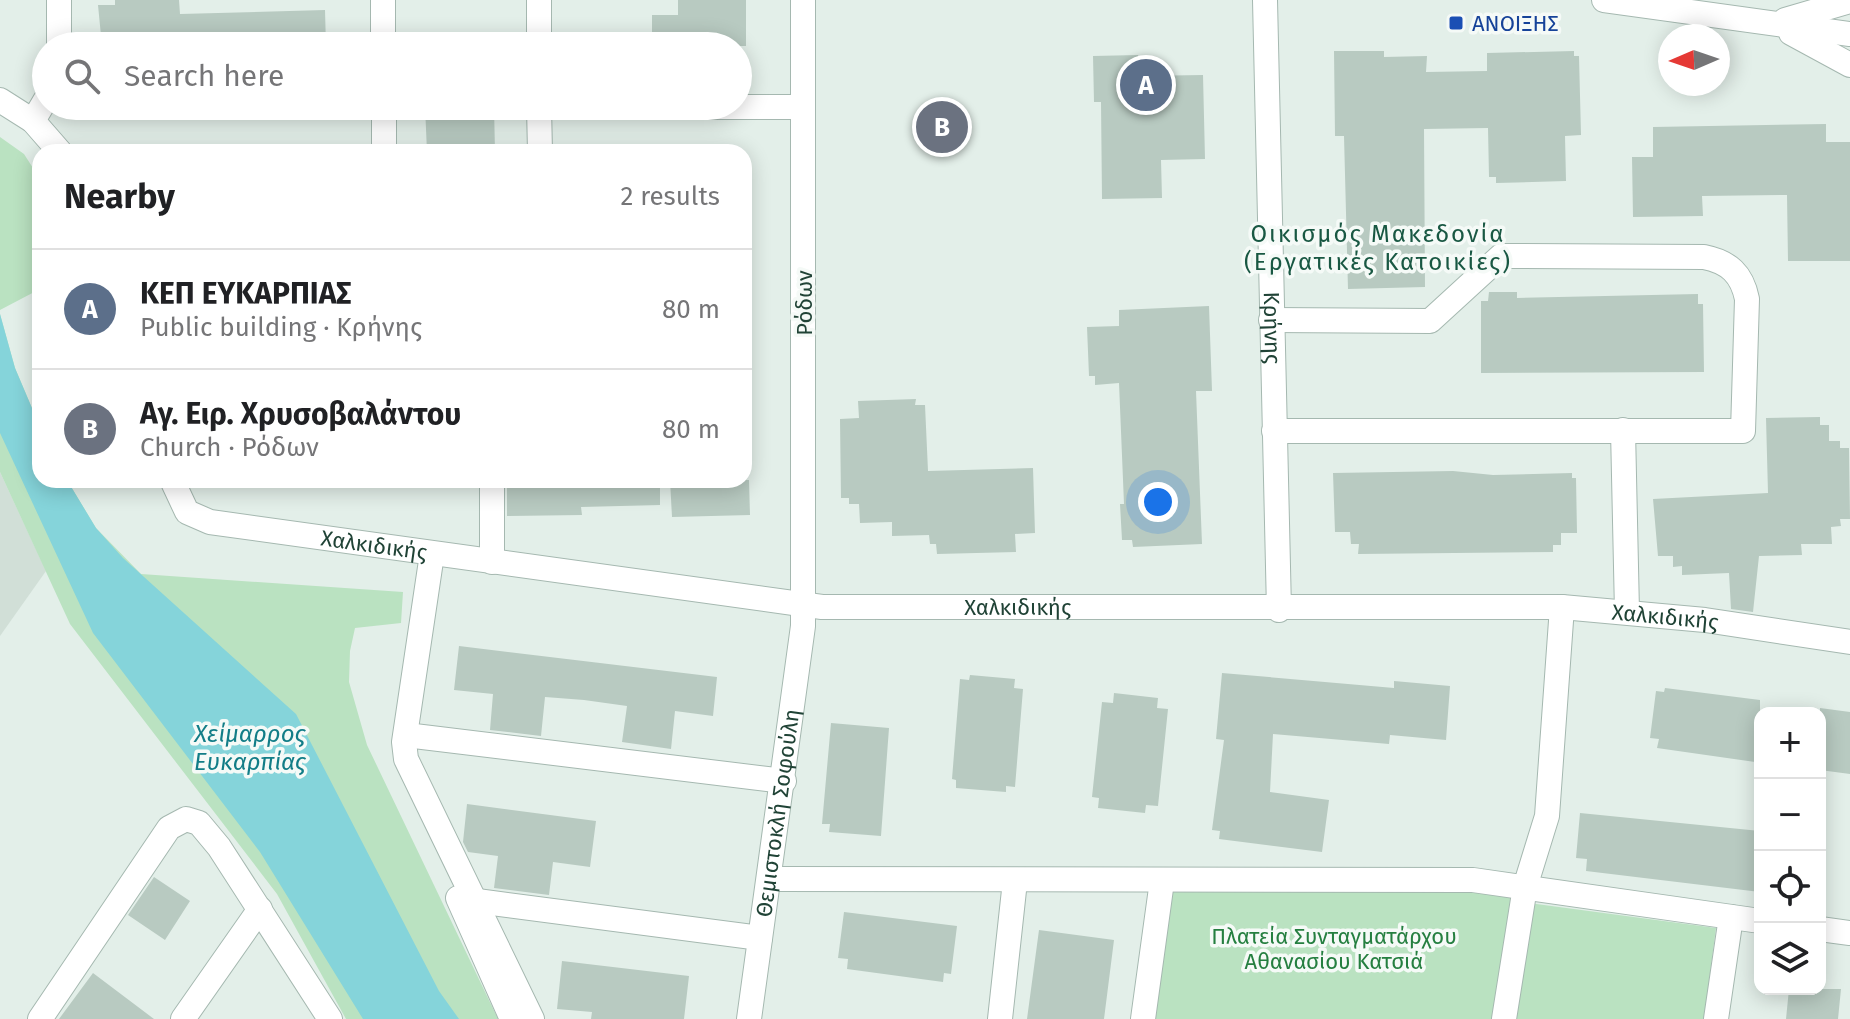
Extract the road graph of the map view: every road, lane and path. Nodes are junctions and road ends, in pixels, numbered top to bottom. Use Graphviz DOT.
graph roads {
  1 [pos="59,0"];
  2 [pos="383,0"];
  3 [pos="539,0"];
  4 [pos="803,0"];
  5 [pos="1265,0"];
  6 [pos="1604,0"];
  7 [pos="1850,1"];
  8 [pos="1707,7"];
  9 [pos="1771,24"];
  10 [pos="59,32"];
  11 [pos="383,32"];
  12 [pos="539,32"];
  13 [pos="1850,34"];
  14 [pos="1850,65"];
  15 [pos="0,100"];
  16 [pos="752,107"];
  17 [pos="803,107"];
  18 [pos="384,120"];
  19 [pos="539,120"];
  20 [pos="33,121"];
  21 [pos="53,144"];
  22 [pos="384,144"];
  23 [pos="540,144"];
  24 [pos="1271,320"];
  25 [pos="1623,430"];
  26 [pos="1274,431"];
  27 [pos="175,488"];
  28 [pos="492,488"];
  29 [pos="428,553"];
  30 [pos="492,562"];
  31 [pos="804,606"];
  32 [pos="1562,607"];
  33 [pos="1279,610"];
  34 [pos="1627,612"];
  35 [pos="1850,642"];
  36 [pos="406,735"];
  37 [pos="784,781"];
  38 [pos="770,879"];
  39 [pos="1015,881"];
  40 [pos="1162,881"];
  41 [pos="1525,887"];
  42 [pos="477,901"];
  43 [pos="260,909"];
  44 [pos="1731,917"];
  45 [pos="1754,920"];
  46 [pos="1826,930"];
  47 [pos="1850,933"];
  48 [pos="760,938"];
  49 [pos="40,1019"];
  50 [pos="183,1019"];
  51 [pos="330,1019"];
  52 [pos="512,1019"];
  53 [pos="532,1019"];
  54 [pos="749,1019"];
  55 [pos="1000,1019"];
  56 [pos="1143,1019"];
  57 [pos="1504,1019"];
  58 [pos="1716,1019"];
  1 -- 10 [label="street"];
  2 -- 11 [label="street"];
  3 -- 12 [label="street"];
  4 -- 17 [label="street, Ρόδων"];
  5 -- 24 [label="street, Κρήνης"];
  6 -- 8 [label="street"];
  7 -- 9 [label="street"];
  8 -- 9 [label="street"];
  9 -- 13 [label="street"];
  9 -- 14 [label="street"];
  15 -- 20 [label="street"];
  16 -- 17 [label="street"];
  17 -- 31 [label="street, Ρόδων"];
  18 -- 22 [label="street"];
  19 -- 23 [label="street"];
  20 -- 21 [label="street"];
  24 -- 25 [label="street"];
  24 -- 26 [label="street, Κρήνης"];
  25 -- 26 [label="street"];
  25 -- 34 [label="street"];
  26 -- 33 [label="street, Κρήνης"];
  27 -- 29 [label="street, Χαλκιδικής"];
  28 -- 30 [label="street"];
  29 -- 30 [label="street, Χαλκιδικής"];
  29 -- 36 [label="street"];
  29 -- 52 [label="street"];
  30 -- 31 [label="street, Χαλκιδικής"];
  31 -- 33 [label="street, Χαλκιδικής"];
  31 -- 37 [label="street, Θεμιστοκλή Σοφούλη"];
  32 -- 33 [label="street, Χαλκιδικής"];
  32 -- 34 [label="street, Χαλκιδικής"];
  32 -- 41 [label="street"];
  34 -- 35 [label="street, Χαλκιδικής"];
  36 -- 37 [label="street"];
  36 -- 42 [label="street"];
  37 -- 38 [label="street, Θεμιστοκλή Σοφούλη"];
  38 -- 39 [label="street"];
  38 -- 48 [label="street, Θεμιστοκλή Σοφούλη"];
  39 -- 40 [label="street"];
  39 -- 55 [label="street"];
  40 -- 41 [label="street"];
  40 -- 56 [label="street"];
  41 -- 44 [label="street"];
  41 -- 57 [label="street"];
  42 -- 48 [label="street"];
  42 -- 53 [label="street"];
  43 -- 49 [label="street"];
  43 -- 50 [label="street"];
  43 -- 51 [label="street"];
  44 -- 45 [label="street"];
  44 -- 58 [label="street"];
  46 -- 47 [label="street"];
  48 -- 54 [label="street, Θεμιστοκλή Σοφούλη"];
}
